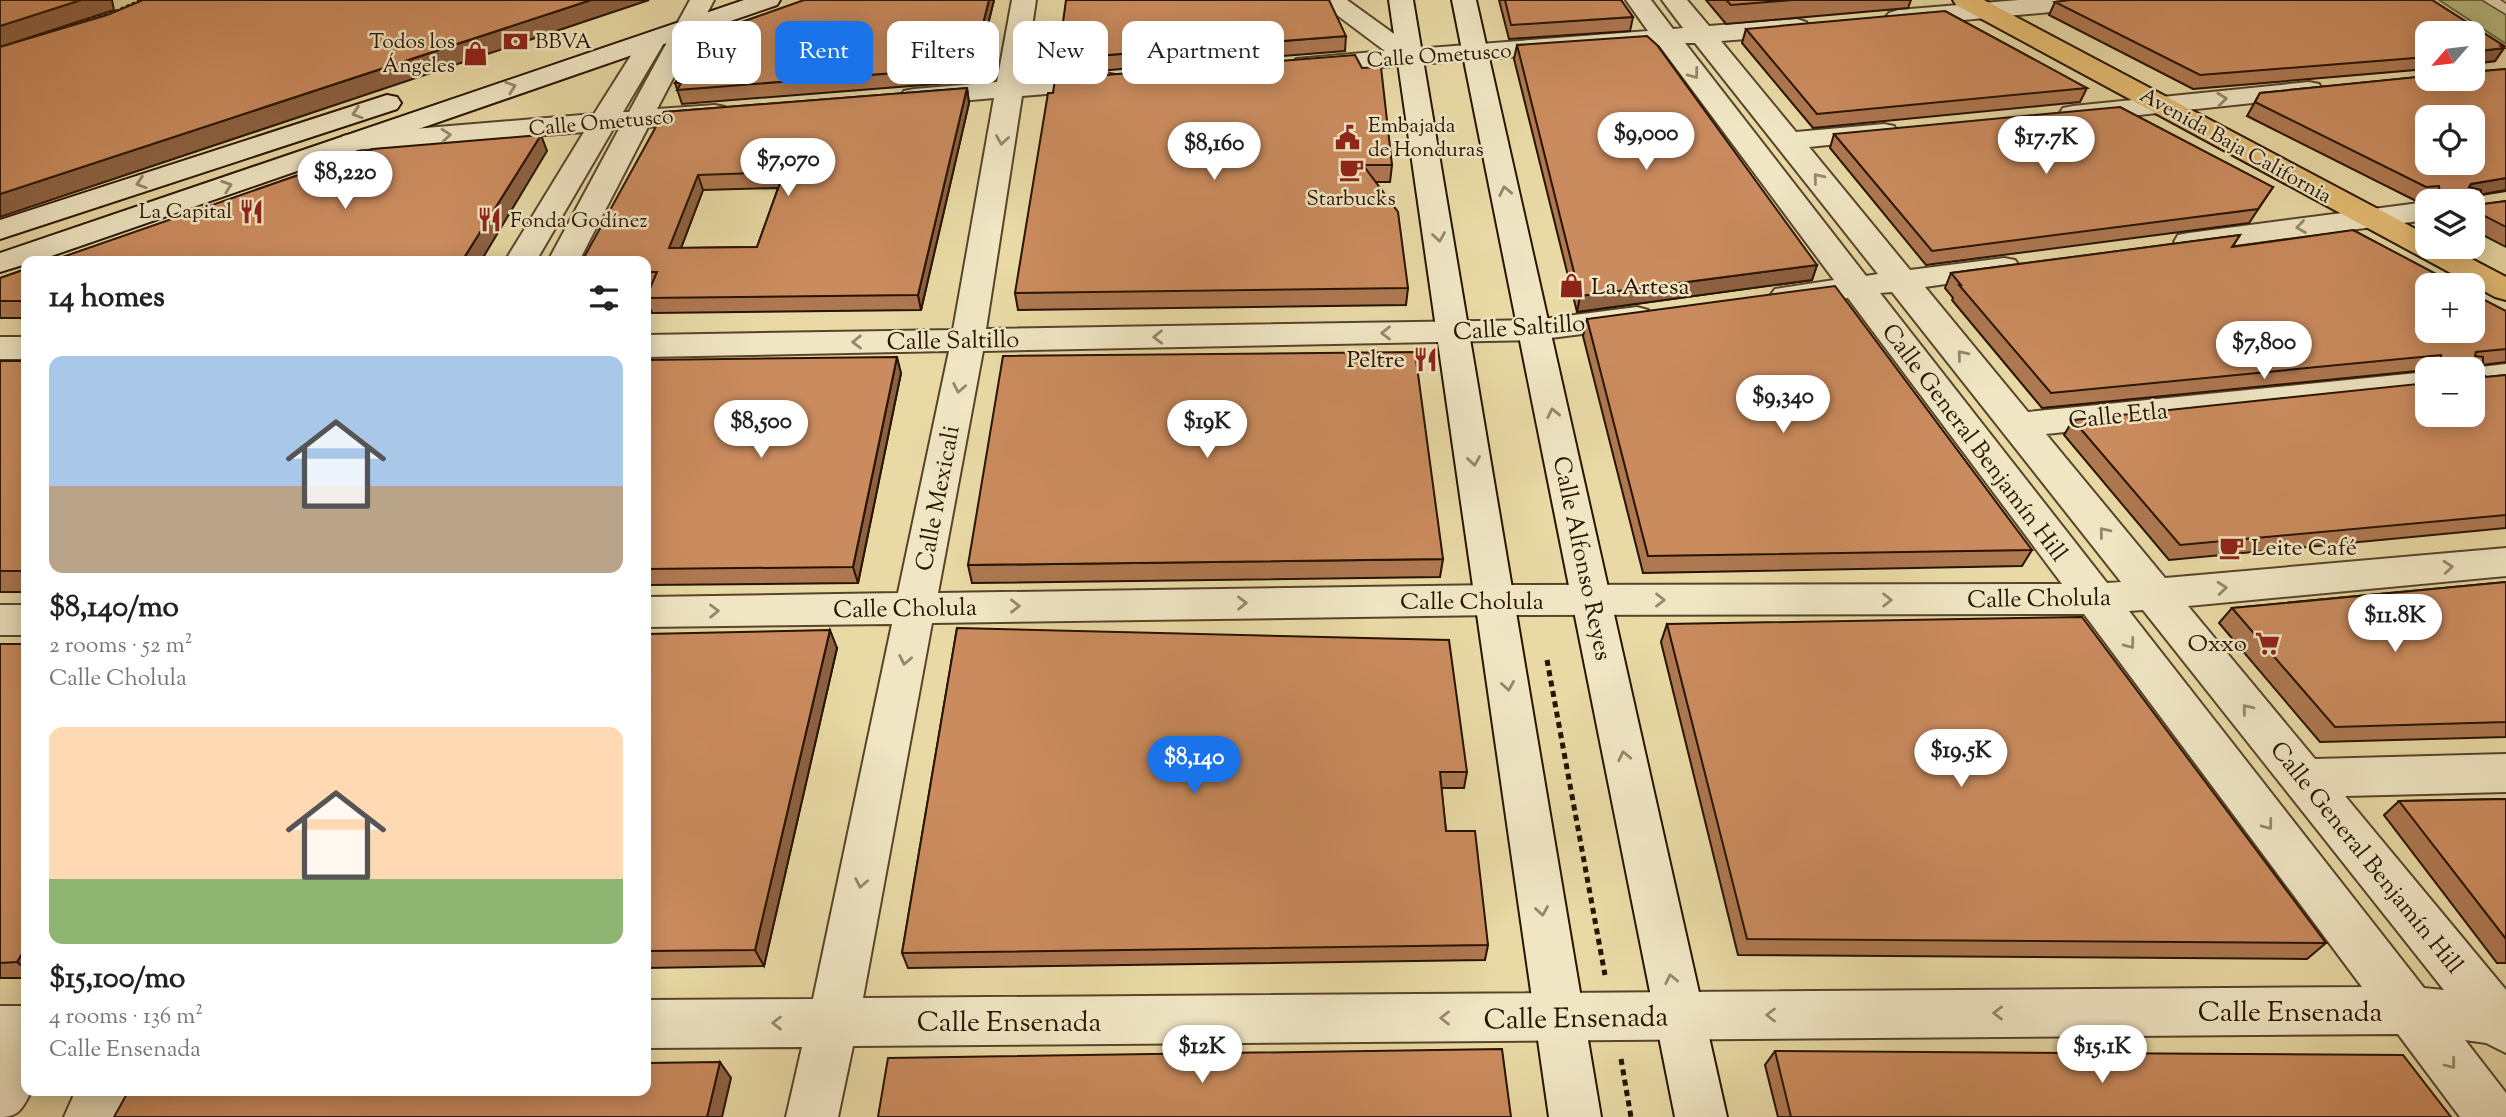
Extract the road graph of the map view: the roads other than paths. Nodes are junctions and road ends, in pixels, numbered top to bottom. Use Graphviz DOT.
graph roads {
  1 [pos="702,0"];
  2 [pos="768,0"];
  3 [pos="1024,0"];
  4 [pos="1329,0"];
  5 [pos="1401,0"];
  6 [pos="1464,0"];
  7 [pos="1638,0"];
  8 [pos="1674,0"];
  9 [pos="2105,0"];
  10 [pos="2490,0"];
  11 [pos="1974,5"];
  12 [pos="2506,10"];
  13 [pos="680,18"];
  14 [pos="1877,20"];
  15 [pos="1823,25"];
  16 [pos="1686,37"];
  17 [pos="654,38"];
  18 [pos="1475,51"];
  19 [pos="1409,57"];
  20 [pos="1286,67"];
  21 [pos="1122,80"];
  22 [pos="2336,88"];
  23 [pos="1010,89"];
  24 [pos="886,99"];
  25 [pos="2164,105"];
  26 [pos="735,111"];
  27 [pos="2053,116"];
  28 [pos="638,119"];
  29 [pos="604,121"];
  30 [pos="1914,129"];
  31 [pos="1788,141"];
  32 [pos="353,142"];
  33 [pos="2415,212"];
  34 [pos="2369,218"];
  35 [pos="0,230"];
  36 [pos="2162,246"];
  37 [pos="523,256"];
  38 [pos="566,256"];
  39 [pos="2039,262"];
  40 [pos="0,263"];
  41 [pos="1901,281"];
  42 [pos="1856,287"];
  43 [pos="2506,290"];
  44 [pos="1763,299"];
  45 [pos="1669,312"];
  46 [pos="1535,330"];
  47 [pos="1454,332"];
  48 [pos="968,340"];
  49 [pos="651,346"];
  50 [pos="0,348"];
  51 [pos="21,348"];
  52 [pos="2506,375"];
  53 [pos="2485,377"];
  54 [pos="2415,384"];
  55 [pos="2018,425"];
  56 [pos="2506,562"];
  57 [pos="2154,594"];
  58 [pos="2096,599"];
  59 [pos="1495,600"];
  60 [pos="1591,600"];
  61 [pos="916,608"];
  62 [pos="651,612"];
  63 [pos="0,620"];
  64 [pos="21,620"];
  65 [pos="2506,773"];
  66 [pos="2303,778"];
  67 [pos="2410,1010"];
  68 [pos="1679,1016"];
  69 [pos="1559,1017"];
  70 [pos="833,1023"];
  71 [pos="2504,1023"];
  72 [pos="651,1024"];
  73 [pos="0,1030"];
  74 [pos="21,1030"];
  75 [pos="21,1060"];
  76 [pos="0,1096"];
  77 [pos="102,1096"];
  78 [pos="90,1117"];
  79 [pos="812,1117"];
  80 [pos="1575,1117"];
  81 [pos="1701,1117"];
  82 [pos="2492,1117"];
  1 -- 13 [label="street"];
  2 -- 13 [label="street"];
  3 -- 23 [label="street, Calle Mexicali"];
  4 -- 19 [label="street"];
  5 -- 19 [label="street"];
  6 -- 18 [label="street, Calle Alfonso Reyes"];
  7 -- 16 [label="street, Calle General Benjamín Hill"];
  8 -- 16 [label="street, Calle General Benjamín Hill"];
  9 -- 11 [label="street"];
  10 -- 12 [label="lane"];
  11 -- 14 [label="street"];
  11 -- 25 [label="main road, Avenida Baja California"];
  13 -- 17 [label="street"];
  13 -- 28 [label="street"];
  13 -- 35 [label="street, one-way"];
  15 -- 16 [label="street, Calle Ometusco"];
  16 -- 18 [label="street, Calle Ometusco"];
  16 -- 31 [label="street, Calle General Benjamín Hill"];
  16 -- 42 [label="street, Calle General Benjamín Hill, one-way"];
  17 -- 29 [label="street"];
  32 -- 17 [label="street, one-way"];
  18 -- 19 [label="street, Calle Ometusco"];
  46 -- 18 [label="street, Calle Alfonso Reyes, one-way"];
  19 -- 20 [label="street, Calle Ometusco"];
  19 -- 47 [label="street, one-way"];
  21 -- 23 [label="street"];
  25 -- 22 [label="street, one-way"];
  23 -- 24 [label="street"];
  23 -- 48 [label="street, Calle Mexicali, one-way"];
  25 -- 27 [label="street"];
  25 -- 34 [label="main road, Avenida Baja California"];
  26 -- 28 [label="street, Calle Ometusco"];
  28 -- 29 [label="street, Calle Ometusco"];
  28 -- 38 [label="street"];
  32 -- 29 [label="street, Calle Ometusco, one-way"];
  29 -- 37 [label="street"];
  30 -- 31 [label="street"];
  41 -- 31 [label="street, Calle General Benjamín Hill, one-way"];
  40 -- 32 [label="street, one-way"];
  33 -- 34 [label="street"];
  34 -- 36 [label="street, one-way"];
  34 -- 43 [label="main road, Avenida Baja California"];
  39 -- 41 [label="street"];
  41 -- 42 [label="street"];
  55 -- 41 [label="street, Calle General Benjamín Hill, one-way"];
  42 -- 44 [label="street"];
  42 -- 58 [label="street, Calle General Benjamín Hill"];
  45 -- 46 [label="street, Calle Saltillo"];
  46 -- 47 [label="street, Calle Saltillo"];
  60 -- 46 [label="street, Calle Alfonso Reyes, one-way"];
  47 -- 48 [label="street, Calle Saltillo, one-way"];
  47 -- 59 [label="street, one-way"];
  48 -- 49 [label="street, Calle Saltillo, one-way"];
  48 -- 61 [label="street, Calle Mexicali, one-way"];
  50 -- 51 [label="street"];
  52 -- 53 [label="street"];
  54 -- 55 [label="street, Calle Etla"];
  57 -- 55 [label="street, Calle General Benjamín Hill, one-way"];
  57 -- 56 [label="street, Calle Cholula, one-way"];
  57 -- 58 [label="street, Calle Cholula"];
  66 -- 57 [label="street, Calle General Benjamín Hill, one-way"];
  60 -- 58 [label="street, Calle Cholula, one-way"];
  58 -- 67 [label="street, Calle General Benjamín Hill, one-way"];
  59 -- 60 [label="street, Calle Cholula"];
  61 -- 59 [label="street, Calle Cholula, one-way"];
  59 -- 69 [label="street, one-way"];
  68 -- 60 [label="street, Calle Alfonso Reyes, one-way"];
  62 -- 61 [label="street, Calle Cholula, one-way"];
  61 -- 70 [label="street, Calle Mexicali, one-way"];
  63 -- 64 [label="street"];
  65 -- 66 [label="street"];
  66 -- 71 [label="street, Calle General Benjamín Hill"];
  67 -- 68 [label="street, Calle Ensenada, one-way"];
  67 -- 71 [label="street, Calle Ensenada"];
  67 -- 82 [label="street, Calle General Benjamín Hill, one-way"];
  68 -- 69 [label="street, Calle Ensenada"];
  68 -- 81 [label="street, Calle Alfonso Reyes"];
  69 -- 70 [label="street, Calle Ensenada, one-way"];
  69 -- 80 [label="street"];
  70 -- 72 [label="street, Calle Ensenada, one-way"];
  70 -- 79 [label="street, Calle Mexicali"];
  73 -- 74 [label="street"];
  75 -- 76 [label="street"];
  77 -- 78 [label="street"];
}
